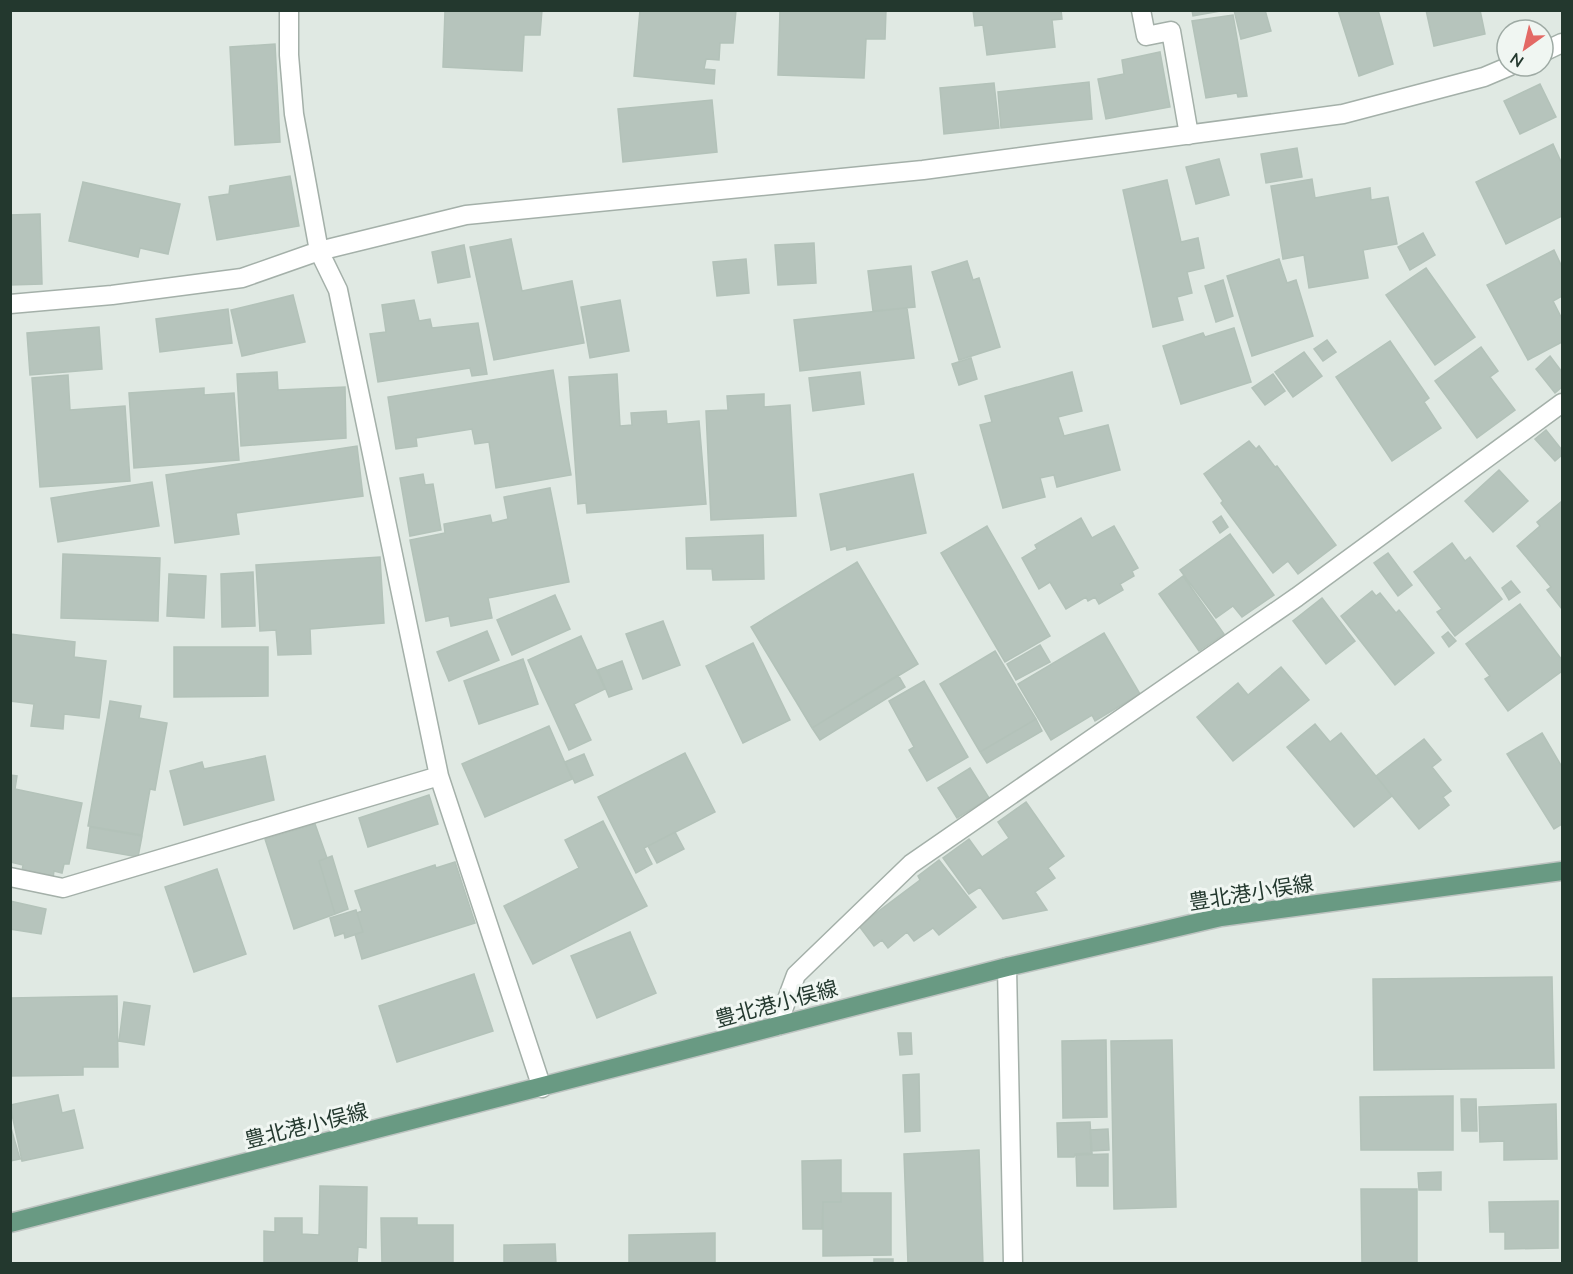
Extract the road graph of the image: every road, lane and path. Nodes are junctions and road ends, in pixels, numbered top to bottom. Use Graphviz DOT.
graph roads {
  1 [pos="289,10"];
  2 [pos="1141,10"];
  3 [pos="1495,72"];
  4 [pos="1189,135"];
  5 [pos="319,251"];
  6 [pos="10,304"];
  7 [pos="1563,403"];
  8 [pos="439,776"];
  9 [pos="1563,871"];
  10 [pos="10,877"];
  11 [pos="1007,967"];
  12 [pos="777,1026"];
  13 [pos="542,1088"];
  14 [pos="10,1223"];
  15 [pos="1012,1263"];
  1 -- 5 [label="street"];
  2 -- 4 [label="street"];
  3 -- 4 [label="street"];
  4 -- 5 [label="street"];
  5 -- 6 [label="street"];
  5 -- 8 [label="street"];
  7 -- 12 [label="street"];
  8 -- 10 [label="street"];
  8 -- 13 [label="street"];
  9 -- 11 [label="main road, 豊北港小俣線"];
  11 -- 12 [label="main road, 豊北港小俣線"];
  11 -- 15 [label="street"];
  12 -- 13 [label="main road, 豊北港小俣線"];
  13 -- 14 [label="main road, 豊北港小俣線"];
}
